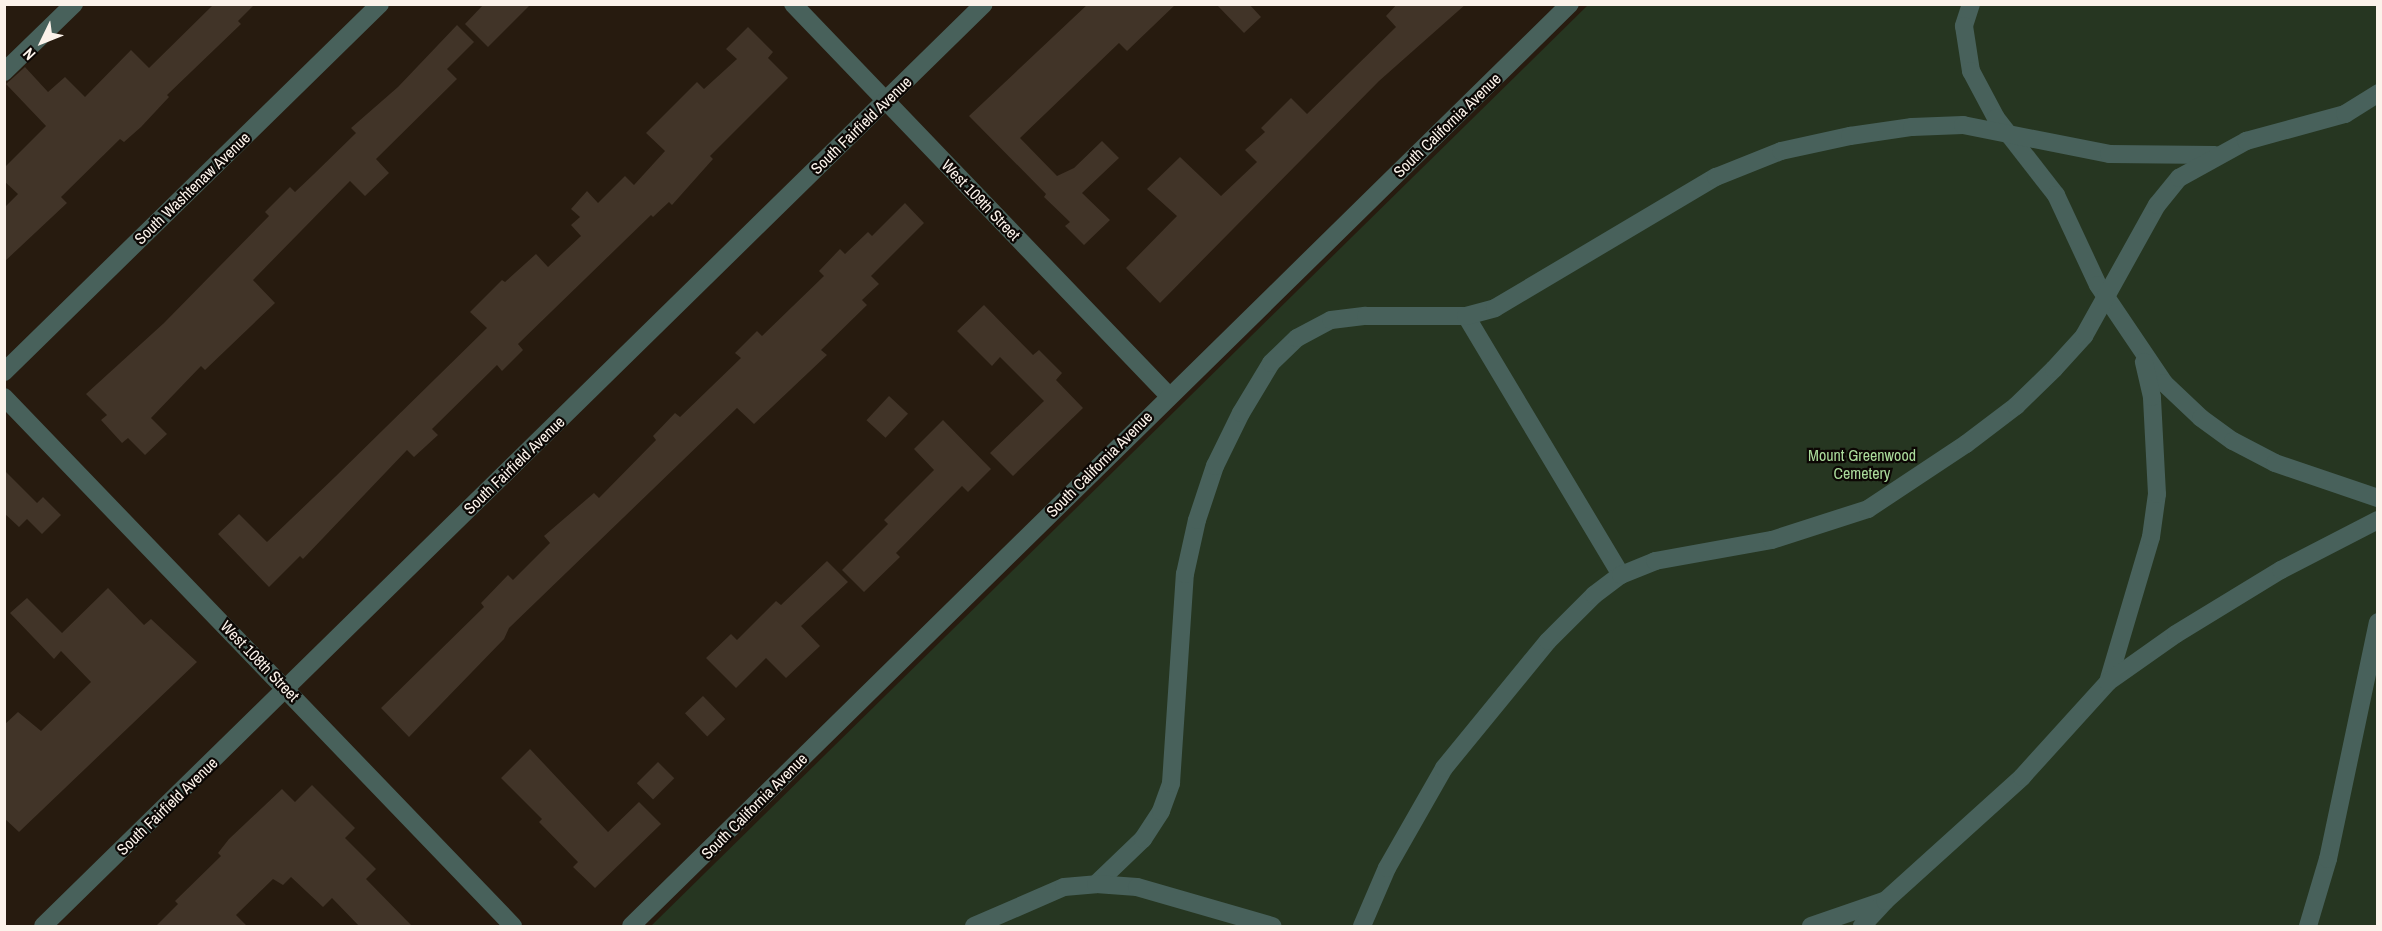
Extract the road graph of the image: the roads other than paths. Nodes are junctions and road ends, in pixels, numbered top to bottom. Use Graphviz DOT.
graph roads {
  1 [pos="74,4"];
  2 [pos="380,4"];
  3 [pos="793,4"];
  4 [pos="984,4"];
  5 [pos="1570,4"];
  6 [pos="1971,4"];
  7 [pos="4,72"];
  8 [pos="2378,93"];
  9 [pos="885,101"];
  10 [pos="2009,135"];
  11 [pos="2215,155"];
  12 [pos="2107,299"];
  13 [pos="1466,316"];
  14 [pos="2142,353"];
  15 [pos="4,372"];
  16 [pos="4,396"];
  17 [pos="1169,396"];
  18 [pos="2378,498"];
  19 [pos="2378,520"];
  20 [pos="1621,575"];
  21 [pos="2378,622"];
  22 [pos="2108,682"];
  23 [pos="286,688"];
  24 [pos="1096,884"];
  25 [pos="1885,901"];
  26 [pos="43,927"];
  27 [pos="513,927"];
  28 [pos="631,927"];
  29 [pos="974,927"];
  30 [pos="1272,927"];
  31 [pos="1362,927"];
  32 [pos="1811,927"];
  33 [pos="1862,927"];
  34 [pos="2308,927"];
  1 -- 7 [label="street"];
  2 -- 15 [label="street, South Washtenaw Avenue"];
  3 -- 9 [label="street, West 109th Street"];
  4 -- 9 [label="street, South Fairfield Avenue"];
  5 -- 17 [label="street, South California Avenue"];
  6 -- 10 [label="street"];
  8 -- 11 [label="street"];
  9 -- 17 [label="street, West 109th Street"];
  9 -- 23 [label="street, South Fairfield Avenue"];
  10 -- 11 [label="street"];
  10 -- 12 [label="street"];
  10 -- 13 [label="street"];
  11 -- 12 [label="street"];
  12 -- 14 [label="street"];
  12 -- 20 [label="street"];
  13 -- 20 [label="street"];
  13 -- 24 [label="street"];
  14 -- 18 [label="street"];
  14 -- 22 [label="street"];
  16 -- 23 [label="street, West 108th Street"];
  17 -- 28 [label="street, South California Avenue"];
  19 -- 22 [label="street"];
  20 -- 31 [label="street"];
  21 -- 34 [label="street"];
  22 -- 25 [label="street"];
  23 -- 26 [label="street, South Fairfield Avenue"];
  23 -- 27 [label="street, West 108th Street"];
  24 -- 29 [label="street"];
  24 -- 30 [label="street"];
  25 -- 32 [label="street"];
  25 -- 33 [label="street"];
}
